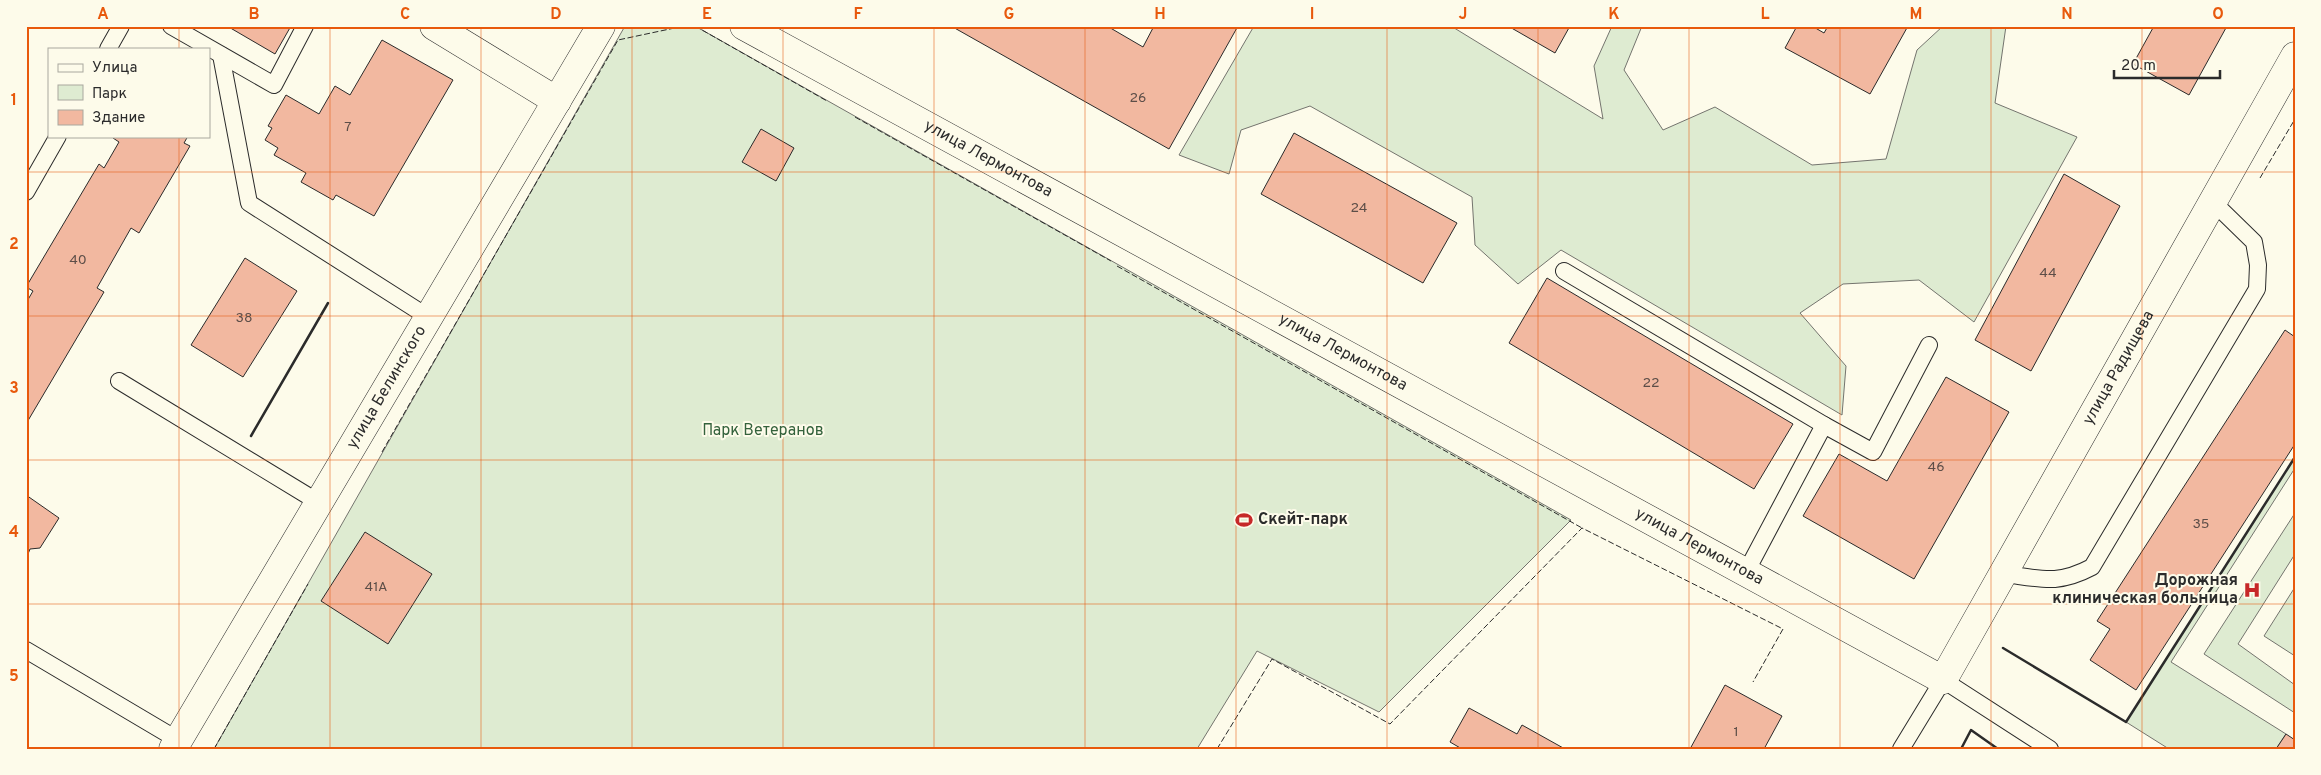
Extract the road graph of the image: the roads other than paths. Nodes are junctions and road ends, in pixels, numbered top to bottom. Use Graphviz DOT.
graph roads {
  1 [pos="121,26"];
  2 [pos="171,26"];
  3 [pos="305,26"];
  4 [pos="434,26"];
  5 [pos="601,26"];
  6 [pos="744,26"];
  7 [pos="109,48"];
  8 [pos="209,48"];
  9 [pos="210,49"];
  10 [pos="221,55"];
  11 [pos="2295,56"];
  12 [pos="557,101"];
  13 [pos="57,138"];
  14 [pos="26,192"];
  15 [pos="2214,203"];
  16 [pos="1564,271"];
  17 [pos="428,317"];
  18 [pos="1930,344"];
  19 [pos="119,381"];
  20 [pos="1824,425"];
  21 [pos="318,502"];
  22 [pos="1745,574"];
  23 [pos="2005,574"];
  24 [pos="26,650"];
  25 [pos="1944,680"];
  26 [pos="175,744"];
  27 [pos="1902,749"];
  28 [pos="2050,749"];
  1 -- 7 [label="lane"];
  2 -- 8 [label="lane"];
  3 -- 10 [label="lane"];
  4 -- 12 [label="street"];
  5 -- 12 [label="street, улица Белинского"];
  6 -- 22 [label="street, улица Лермонтова"];
  9 -- 10 [label="lane"];
  10 -- 17 [label="lane"];
  11 -- 15 [label="street, улица Радищева"];
  12 -- 17 [label="street, улица Белинского"];
  13 -- 14 [label="lane"];
  15 -- 23 [label="street, улица Радищева"];
  15 -- 23 [label="lane"];
  16 -- 20 [label="lane"];
  17 -- 21 [label="street, улица Белинского"];
  18 -- 20 [label="lane"];
  19 -- 21 [label="lane"];
  20 -- 22 [label="lane"];
  21 -- 26 [label="street, улица Белинского"];
  22 -- 25 [label="street, улица Лермонтова"];
  23 -- 25 [label="street, улица Радищева"];
  24 -- 26 [label="lane"];
  25 -- 27 [label="lane"];
  25 -- 28 [label="lane"];
}
